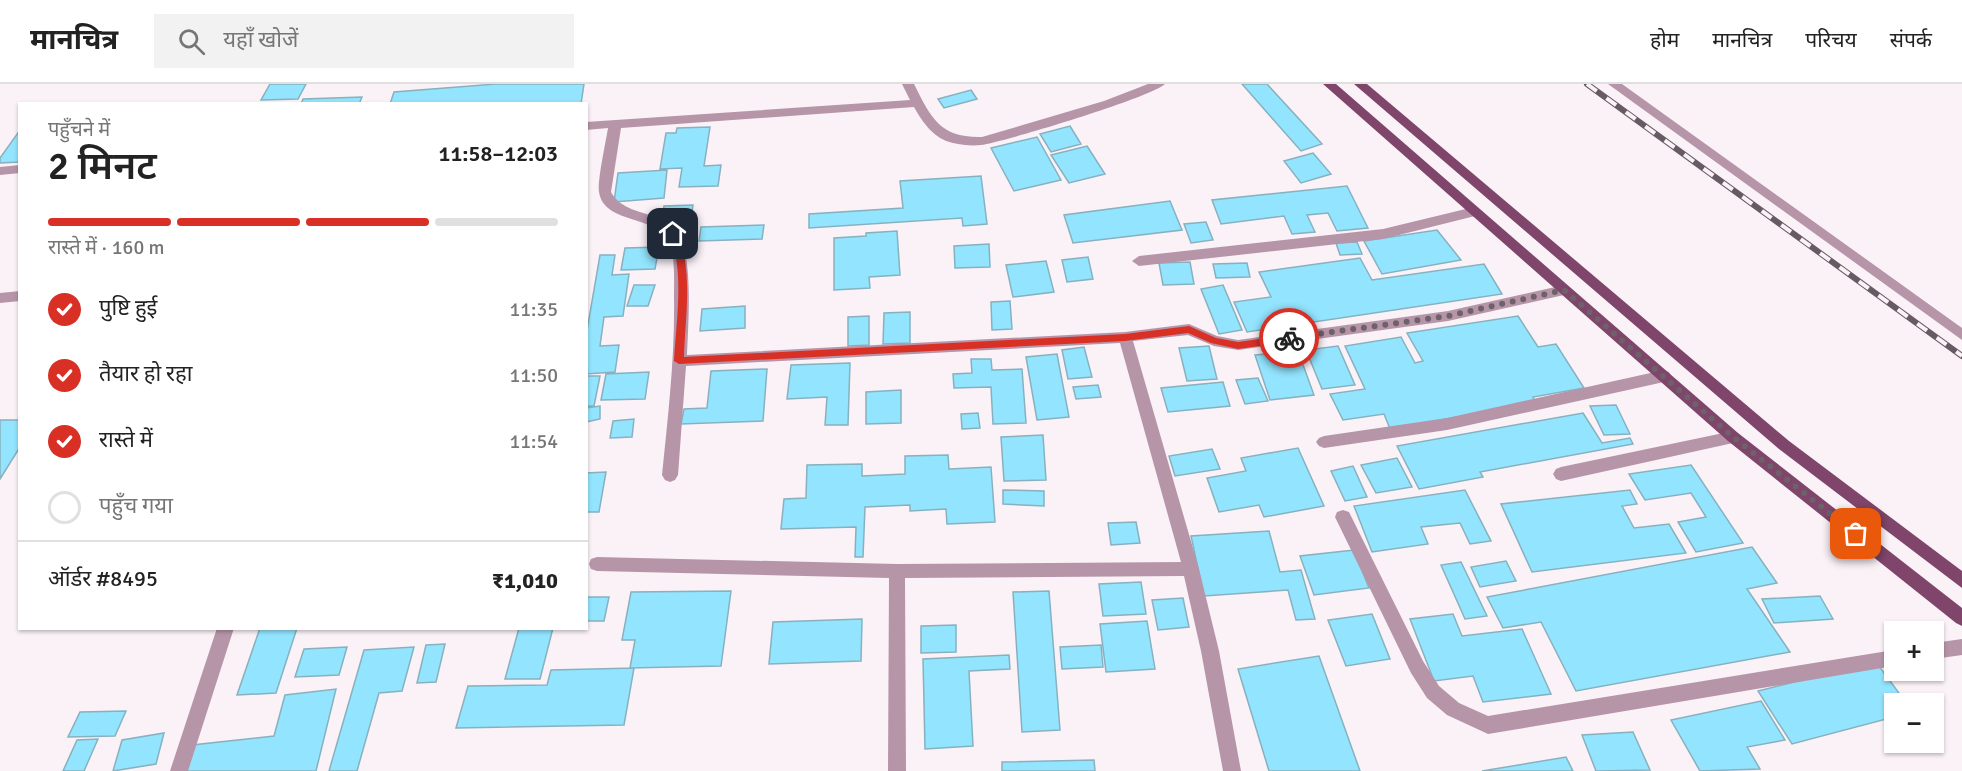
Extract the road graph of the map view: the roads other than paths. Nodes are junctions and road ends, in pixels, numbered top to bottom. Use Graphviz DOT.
graph roads {
  1 [pos="908,84"];
  2 [pos="1159,84"];
  3 [pos="1329,84"];
  4 [pos="1360,84"];
  5 [pos="1614,84"];
  6 [pos="917,103"];
  7 [pos="615,124"];
  8 [pos="588,126"];
  9 [pos="18,169"];
  10 [pos="0,171"];
  11 [pos="1474,212"];
  12 [pos="1139,261"];
  13 [pos="1564,290"];
  14 [pos="18,296"];
  15 [pos="0,298"];
  16 [pos="1962,335"];
  17 [pos="1125,338"];
  18 [pos="679,361"];
  19 [pos="1664,376"];
  20 [pos="1733,437"];
  21 [pos="1324,442"];
  22 [pos="1561,474"];
  23 [pos="670,475"];
  24 [pos="1343,517"];
  25 [pos="597,564"];
  26 [pos="1191,569"];
  27 [pos="897,571"];
  28 [pos="1962,581"];
  29 [pos="1962,618"];
  30 [pos="225,630"];
  31 [pos="1962,646"];
  32 [pos="1944,649"];
  33 [pos="1884,660"];
  34 [pos="179,771"];
  35 [pos="897,771"];
  36 [pos="1232,771"];
  1 -- 6 [label="street"];
  2 -- 6 [label="street"];
  3 -- 11 [label="main road"];
  4 -- 28 [label="main road"];
  5 -- 16 [label="street"];
  6 -- 7 [label="street"];
  7 -- 8 [label="street"];
  7 -- 18 [label="street"];
  9 -- 10 [label="street"];
  11 -- 12 [label="street"];
  11 -- 13 [label="main road"];
  13 -- 17 [label="street"];
  13 -- 19 [label="main road"];
  14 -- 15 [label="street"];
  17 -- 18 [label="street"];
  17 -- 26 [label="street"];
  18 -- 23 [label="street"];
  19 -- 20 [label="main road"];
  19 -- 21 [label="street"];
  20 -- 22 [label="street"];
  20 -- 29 [label="main road"];
  24 -- 33 [label="street"];
  25 -- 27 [label="street"];
  26 -- 27 [label="street"];
  26 -- 36 [label="street"];
  27 -- 35 [label="street"];
  30 -- 34 [label="street"];
  31 -- 32 [label="street"];
}
